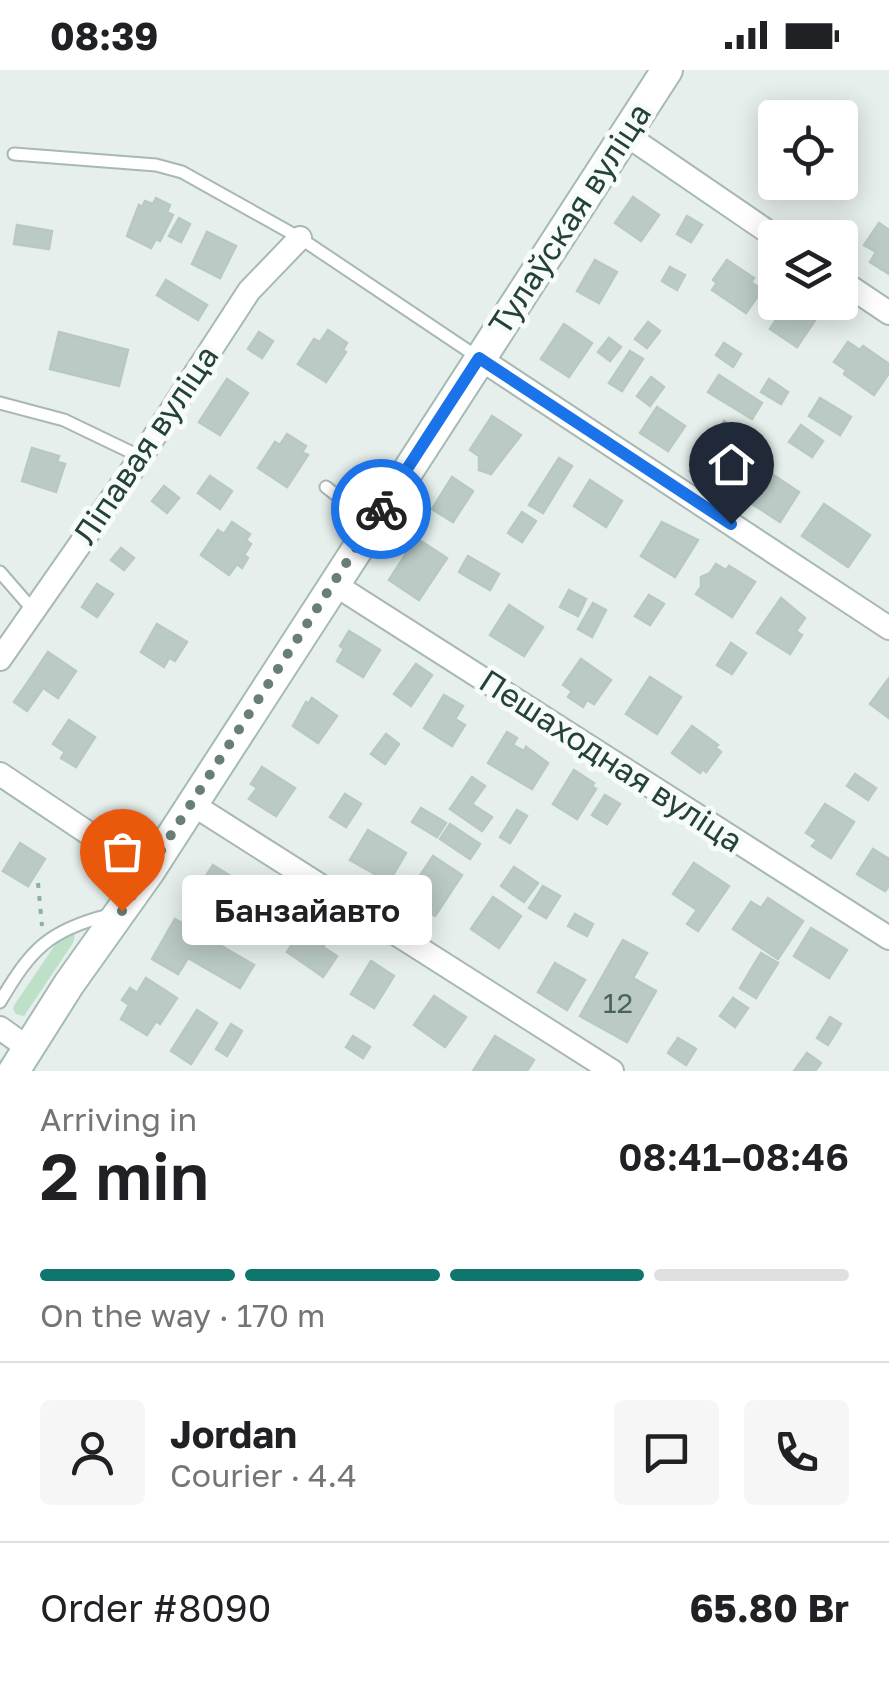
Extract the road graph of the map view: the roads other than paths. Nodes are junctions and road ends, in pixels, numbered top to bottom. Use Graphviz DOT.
graph roads {
  1 [pos="668,70"];
  2 [pos="626,134"];
  3 [pos="14,154"];
  4 [pos="758,225"];
  5 [pos="300,238"];
  6 [pos="858,292"];
  7 [pos="889,314"];
  8 [pos="479,358"];
  9 [pos="0,403"];
  10 [pos="142,457"];
  11 [pos="326,488"];
  12 [pos="372,523"];
  13 [pos="0,572"];
  14 [pos="334,584"];
  15 [pos="32,610"];
  16 [pos="889,628"];
  17 [pos="0,659"];
  18 [pos="0,774"];
  19 [pos="192,804"];
  20 [pos="148,872"];
  21 [pos="122,911"];
  22 [pos="889,938"];
  23 [pos="0,1002"];
  24 [pos="0,1028"];
  25 [pos="16,1058"];
  26 [pos="612,1071"];
  1 -- 2 [label="main road, Тулаўская вуліца"];
  2 -- 4 [label="street"];
  2 -- 8 [label="main road, Тулаўская вуліца"];
  3 -- 5 [label="lane"];
  5 -- 8 [label="lane"];
  5 -- 10 [label="street, Ліпавая вуліца"];
  6 -- 7 [label="street"];
  8 -- 12 [label="main road, Тулаўская вуліца"];
  8 -- 16 [label="street"];
  9 -- 10 [label="lane"];
  10 -- 15 [label="street, Ліпавая вуліца"];
  11 -- 12 [label="lane"];
  12 -- 14 [label="main road, Тулаўская вуліца"];
  13 -- 15 [label="lane"];
  14 -- 19 [label="main road, Тулаўская вуліца"];
  14 -- 22 [label="street, Пешаходная вуліца"];
  15 -- 17 [label="street, Ліпавая вуліца"];
  18 -- 20 [label="street"];
  19 -- 20 [label="main road, Тулаўская вуліца"];
  19 -- 26 [label="street"];
  20 -- 21 [label="main road, Тулаўская вуліца"];
  21 -- 23 [label="lane"];
  21 -- 25 [label="main road, Тулаўская вуліца"];
  24 -- 25 [label="street"];
}
